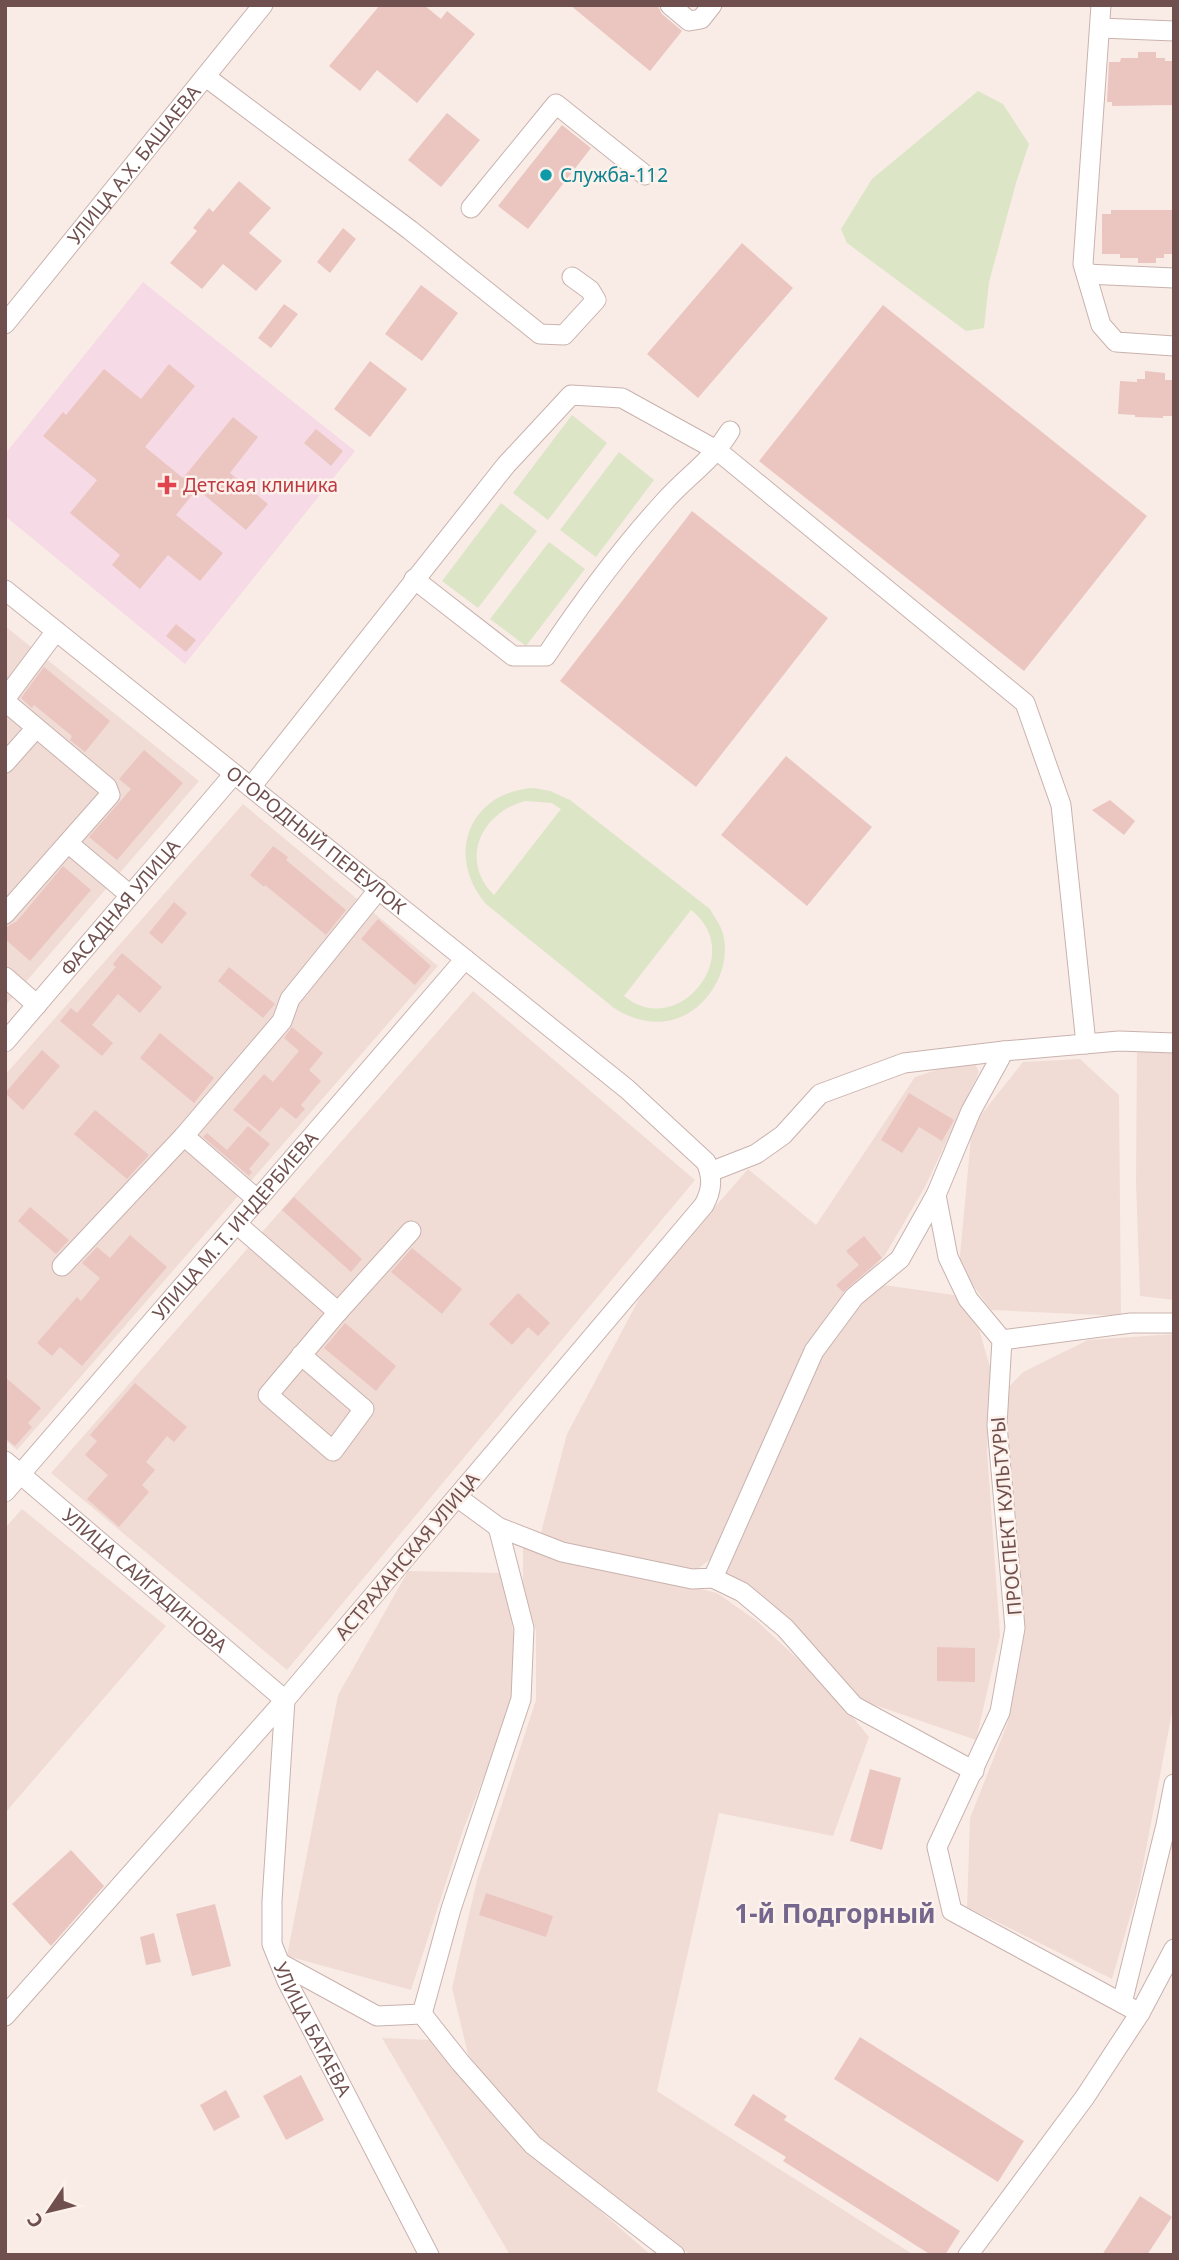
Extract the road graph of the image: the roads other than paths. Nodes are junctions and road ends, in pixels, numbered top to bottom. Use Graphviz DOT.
graph roads {
  1 [pos="264,5"];
  2 [pos="670,5"];
  3 [pos="712,5"];
  4 [pos="1101,5"];
  5 [pos="1101,29"];
  6 [pos="1174,31"];
  7 [pos="206,77"];
  8 [pos="645,175"];
  9 [pos="471,208"];
  10 [pos="1086,274"];
  11 [pos="572,277"];
  12 [pos="1174,278"];
  13 [pos="5,324"];
  14 [pos="1174,346"];
  15 [pos="730,431"];
  16 [pos="718,451"];
  17 [pos="415,579"];
  18 [pos="5,590"];
  19 [pos="57,631"];
  20 [pos="36,728"];
  21 [pos="5,763"];
  22 [pos="234,774"];
  23 [pos="250,787"];
  24 [pos="68,843"];
  25 [pos="379,889"];
  26 [pos="130,895"];
  27 [pos="5,914"];
  28 [pos="465,959"];
  29 [pos="5,977"];
  30 [pos="37,1005"];
  31 [pos="5,1042"];
  32 [pos="1174,1043"];
  33 [pos="1086,1044"];
  34 [pos="1004,1051"];
  35 [pos="184,1136"];
  36 [pos="710,1172"];
  37 [pos="936,1195"];
  38 [pos="258,1199"];
  39 [pos="237,1224"];
  40 [pos="411,1231"];
  41 [pos="62,1266"];
  42 [pos="338,1312"];
  43 [pos="1174,1323"];
  44 [pos="1002,1340"];
  45 [pos="301,1355"];
  46 [pos="5,1461"];
  47 [pos="21,1474"];
  48 [pos="5,1492"];
  49 [pos="457,1497"];
  50 [pos="498,1527"];
  51 [pos="713,1578"];
  52 [pos="285,1700"];
  53 [pos="974,1771"];
  54 [pos="1174,1784"];
  55 [pos="1174,1949"];
  56 [pos="280,1963"];
  57 [pos="1122,2003"];
  58 [pos="1140,2013"];
  59 [pos="422,2014"];
  60 [pos="5,2016"];
  61 [pos="429,2255"];
  62 [pos="675,2255"];
  63 [pos="968,2255"];
  1 -- 7 [label="street, УЛИЦА А.Х. БАШАЕВА"];
  2 -- 3 [label="street"];
  4 -- 5 [label="street"];
  5 -- 6 [label="street"];
  5 -- 10 [label="street"];
  7 -- 11 [label="street"];
  7 -- 13 [label="street, УЛИЦА А.Х. БАШАЕВА"];
  8 -- 9 [label="street"];
  10 -- 12 [label="street"];
  10 -- 14 [label="street"];
  15 -- 16 [label="street"];
  16 -- 17 [label="street"];
  16 -- 17 [label="street"];
  16 -- 33 [label="street"];
  17 -- 23 [label="street"];
  18 -- 19 [label="street, ОГОРОДНЫЙ ПЕРЕУЛОК"];
  19 -- 20 [label="street"];
  19 -- 22 [label="street, ОГОРОДНЫЙ ПЕРЕУЛОК"];
  20 -- 21 [label="street"];
  20 -- 24 [label="street"];
  22 -- 23 [label="street, ОГОРОДНЫЙ ПЕРЕУЛОК"];
  22 -- 26 [label="street, ФАСАДНАЯ УЛИЦА"];
  23 -- 25 [label="street, ОГОРОДНЫЙ ПЕРЕУЛОК"];
  24 -- 26 [label="street"];
  24 -- 27 [label="street"];
  25 -- 28 [label="street, ОГОРОДНЫЙ ПЕРЕУЛОК"];
  25 -- 35 [label="street"];
  26 -- 30 [label="street, ФАСАДНАЯ УЛИЦА"];
  28 -- 36 [label="street, ОГОРОДНЫЙ ПЕРЕУЛОК"];
  28 -- 38 [label="street, УЛИЦА М. Т. ИНДЕРБИЕВА"];
  29 -- 30 [label="street"];
  30 -- 31 [label="street, ФАСАДНАЯ УЛИЦА"];
  32 -- 33 [label="street"];
  33 -- 34 [label="street"];
  34 -- 36 [label="street"];
  34 -- 37 [label="street"];
  35 -- 38 [label="street"];
  35 -- 41 [label="street"];
  36 -- 49 [label="street, АСТРАХАНСКАЯ УЛИЦА"];
  37 -- 44 [label="street"];
  37 -- 51 [label="street"];
  38 -- 39 [label="street, УЛИЦА М. Т. ИНДЕРБИЕВА"];
  39 -- 42 [label="street"];
  39 -- 47 [label="street, УЛИЦА М. Т. ИНДЕРБИЕВА"];
  40 -- 42 [label="street"];
  42 -- 45 [label="street"];
  43 -- 44 [label="street"];
  44 -- 53 [label="street, ПРОСПЕКТ КУЛЬТУРЫ"];
  45 -- 45 [label="street"];
  46 -- 47 [label="street, УЛИЦА САЙГАДИНОВА"];
  47 -- 48 [label="street, УЛИЦА М. Т. ИНДЕРБИЕВА"];
  47 -- 52 [label="street, УЛИЦА САЙГАДИНОВА"];
  49 -- 50 [label="street"];
  49 -- 52 [label="street, АСТРАХАНСКАЯ УЛИЦА"];
  50 -- 51 [label="street"];
  50 -- 59 [label="street"];
  51 -- 53 [label="street"];
  52 -- 56 [label="street, УЛИЦА БАТАЕВА"];
  52 -- 60 [label="street, АСТРАХАНСКАЯ УЛИЦА"];
  53 -- 57 [label="street, ПРОСПЕКТ КУЛЬТУРЫ"];
  54 -- 57 [label="street"];
  55 -- 58 [label="street"];
  56 -- 59 [label="street"];
  56 -- 61 [label="street, УЛИЦА БАТАЕВА"];
  57 -- 58 [label="street, ПРОСПЕКТ КУЛЬТУРЫ"];
  58 -- 63 [label="street"];
  59 -- 62 [label="street"];
}
